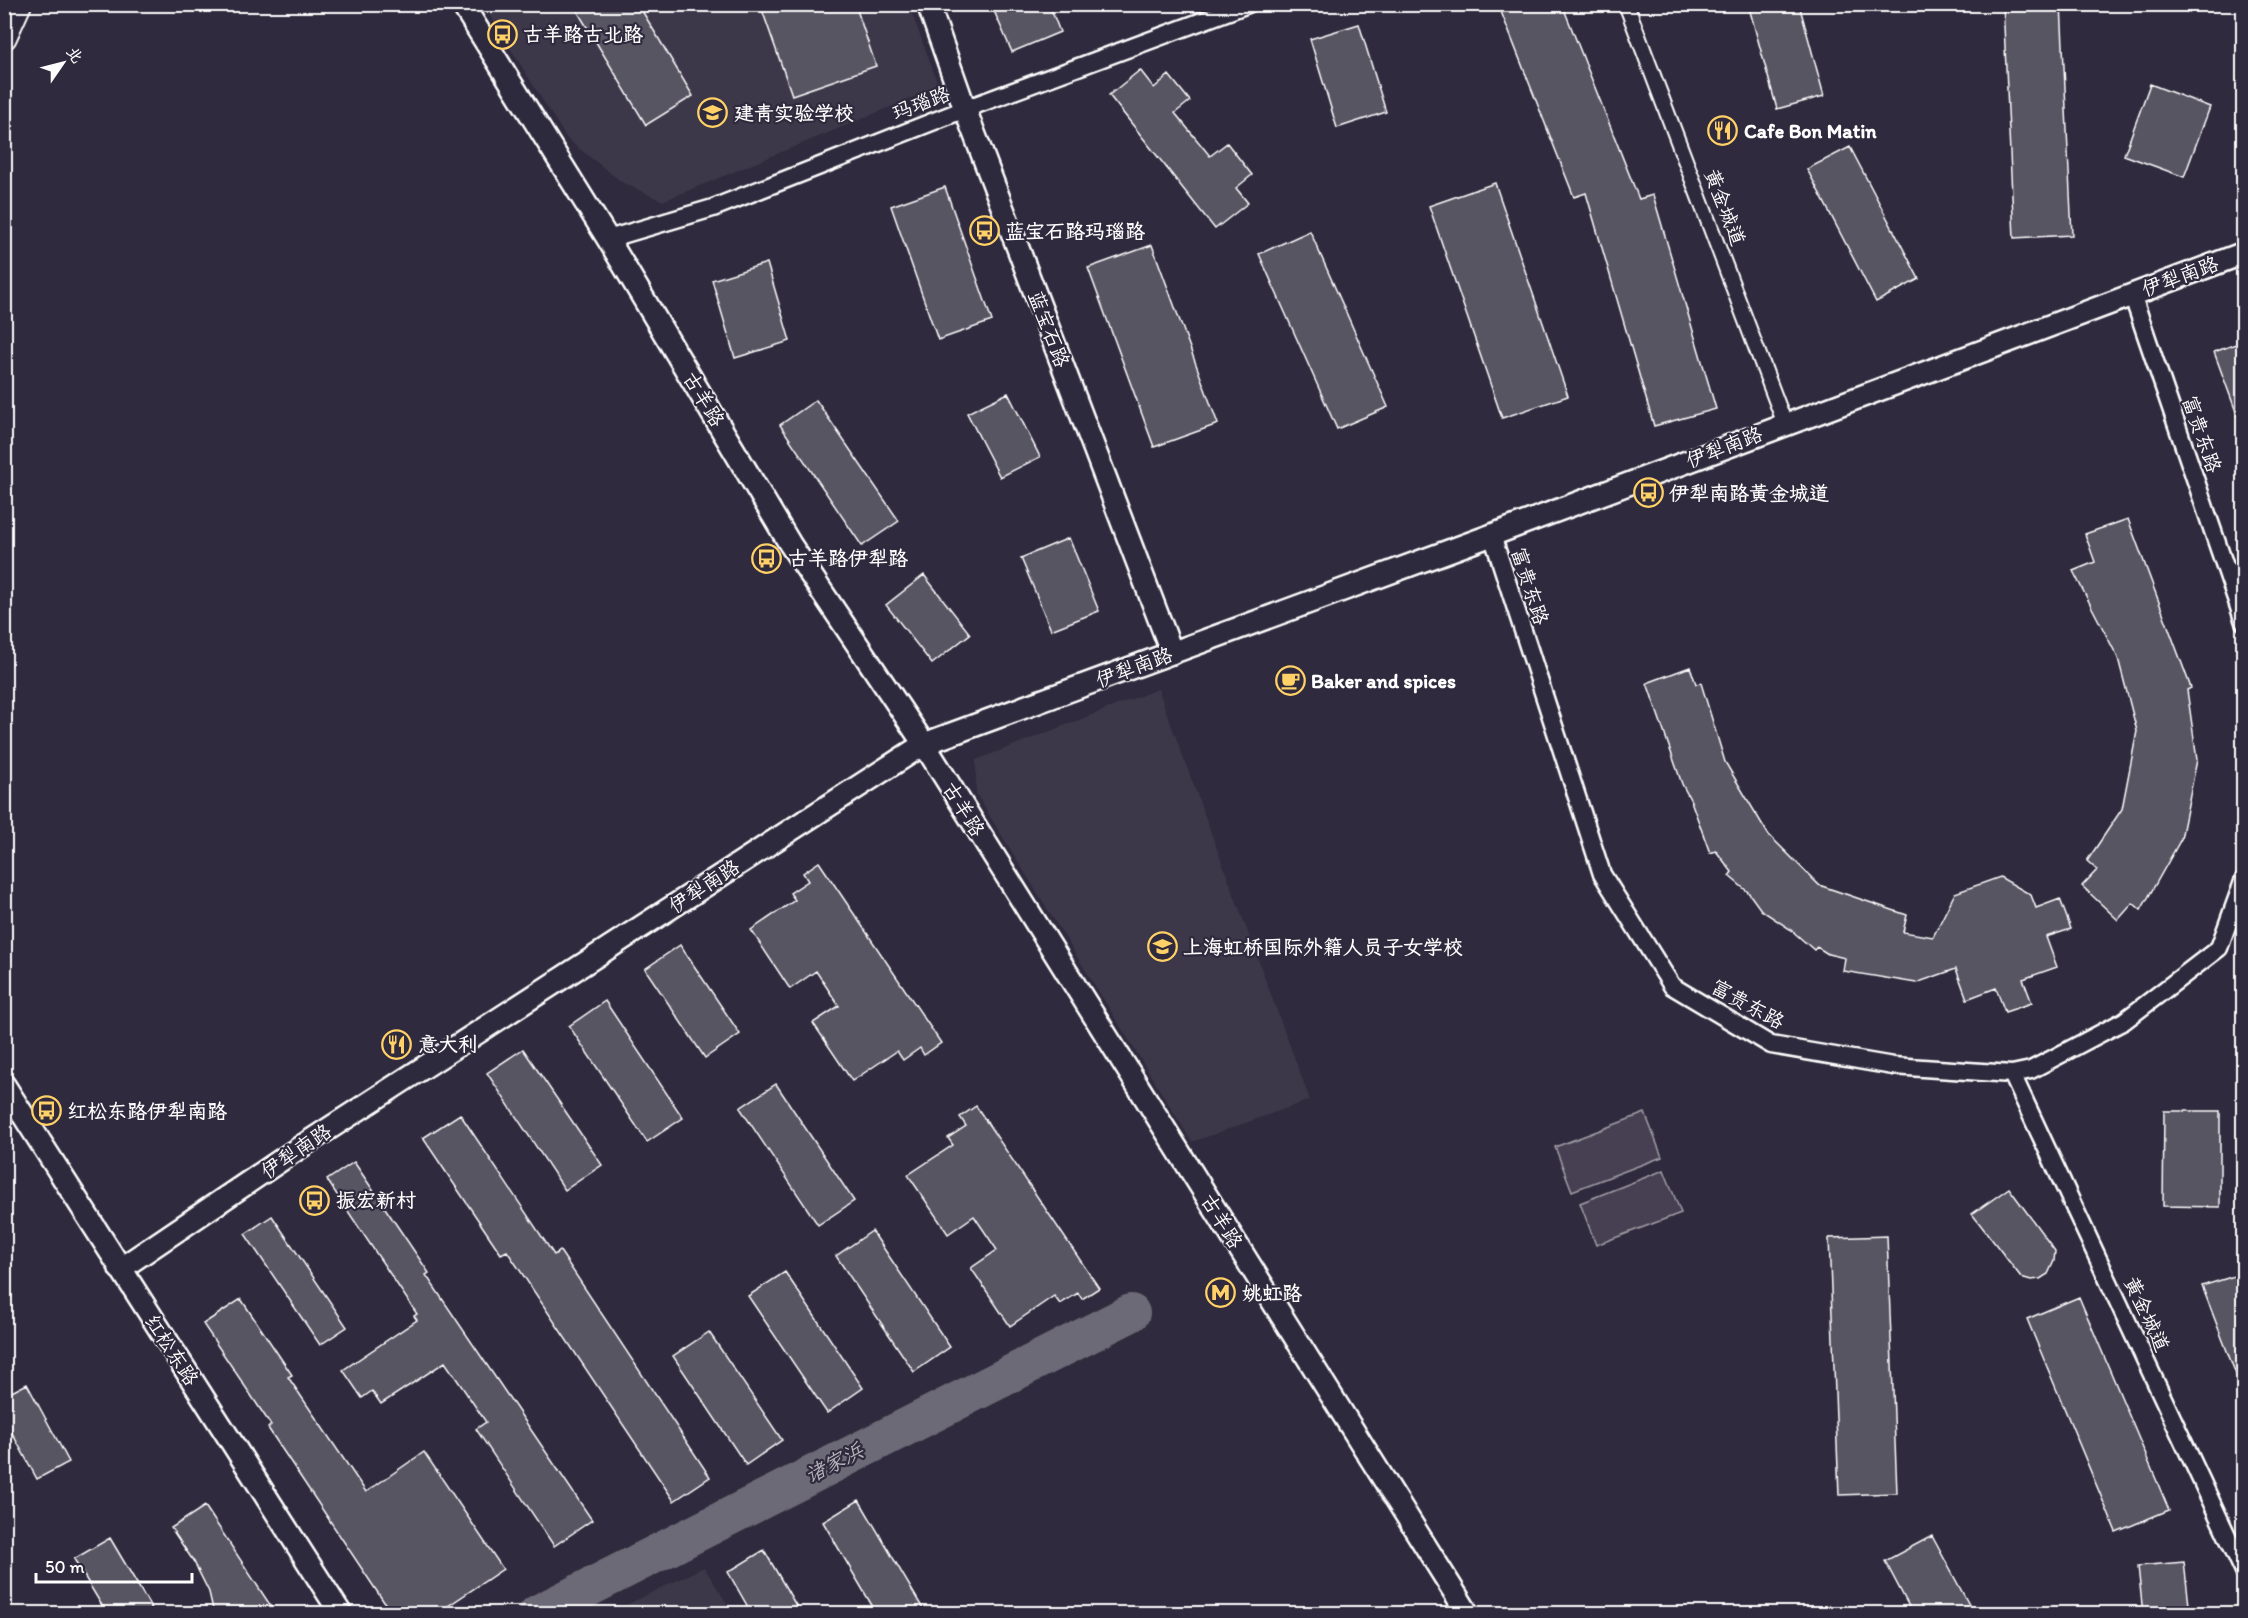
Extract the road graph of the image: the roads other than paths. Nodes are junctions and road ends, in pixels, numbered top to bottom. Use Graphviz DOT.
graph roads {
  1 [pos="19,4"];
  2 [pos="462,4"];
  3 [pos="928,4"];
  4 [pos="1248,4"];
  5 [pos="1626,4"];
  6 [pos="4,38"];
  7 [pos="965,109"];
  8 [pos="609,239"];
  9 [pos="2244,253"];
  10 [pos="2132,294"];
  11 [pos="1785,424"];
  12 [pos="1492,535"];
  13 [pos="2244,622"];
  14 [pos="1172,653"];
  15 [pos="924,744"];
  16 [pos="2244,879"];
  17 [pos="2012,1074"];
  18 [pos="4,1084"];
  19 [pos="120,1269"];
  20 [pos="2244,1572"];
  21 [pos="341,1614"];
  22 [pos="1468,1614"];
  1 -- 6 [label="main road"];
  2 -- 8 [label="street, 古羊路"];
  3 -- 7 [label="street, 蓝宝石路"];
  4 -- 7 [label="street, 玛瑙路"];
  5 -- 11 [label="street, 黄金城道"];
  7 -- 8 [label="street, 玛瑙路"];
  7 -- 14 [label="street, 蓝宝石路"];
  8 -- 15 [label="street, 古羊路"];
  9 -- 10 [label="street, 伊犁南路"];
  10 -- 11 [label="street, 伊犁南路"];
  10 -- 13 [label="street, 富贵东路"];
  11 -- 12 [label="street, 伊犁南路"];
  12 -- 14 [label="street, 伊犁南路"];
  12 -- 17 [label="street, 富贵东路"];
  14 -- 15 [label="street, 伊犁南路"];
  15 -- 19 [label="street, 伊犁南路"];
  15 -- 22 [label="street, 古羊路"];
  16 -- 17 [label="street, 富贵东路"];
  17 -- 20 [label="street, 黄金城道"];
  18 -- 19 [label="street, 红松东路"];
  19 -- 21 [label="street, 红松东路"];
}
